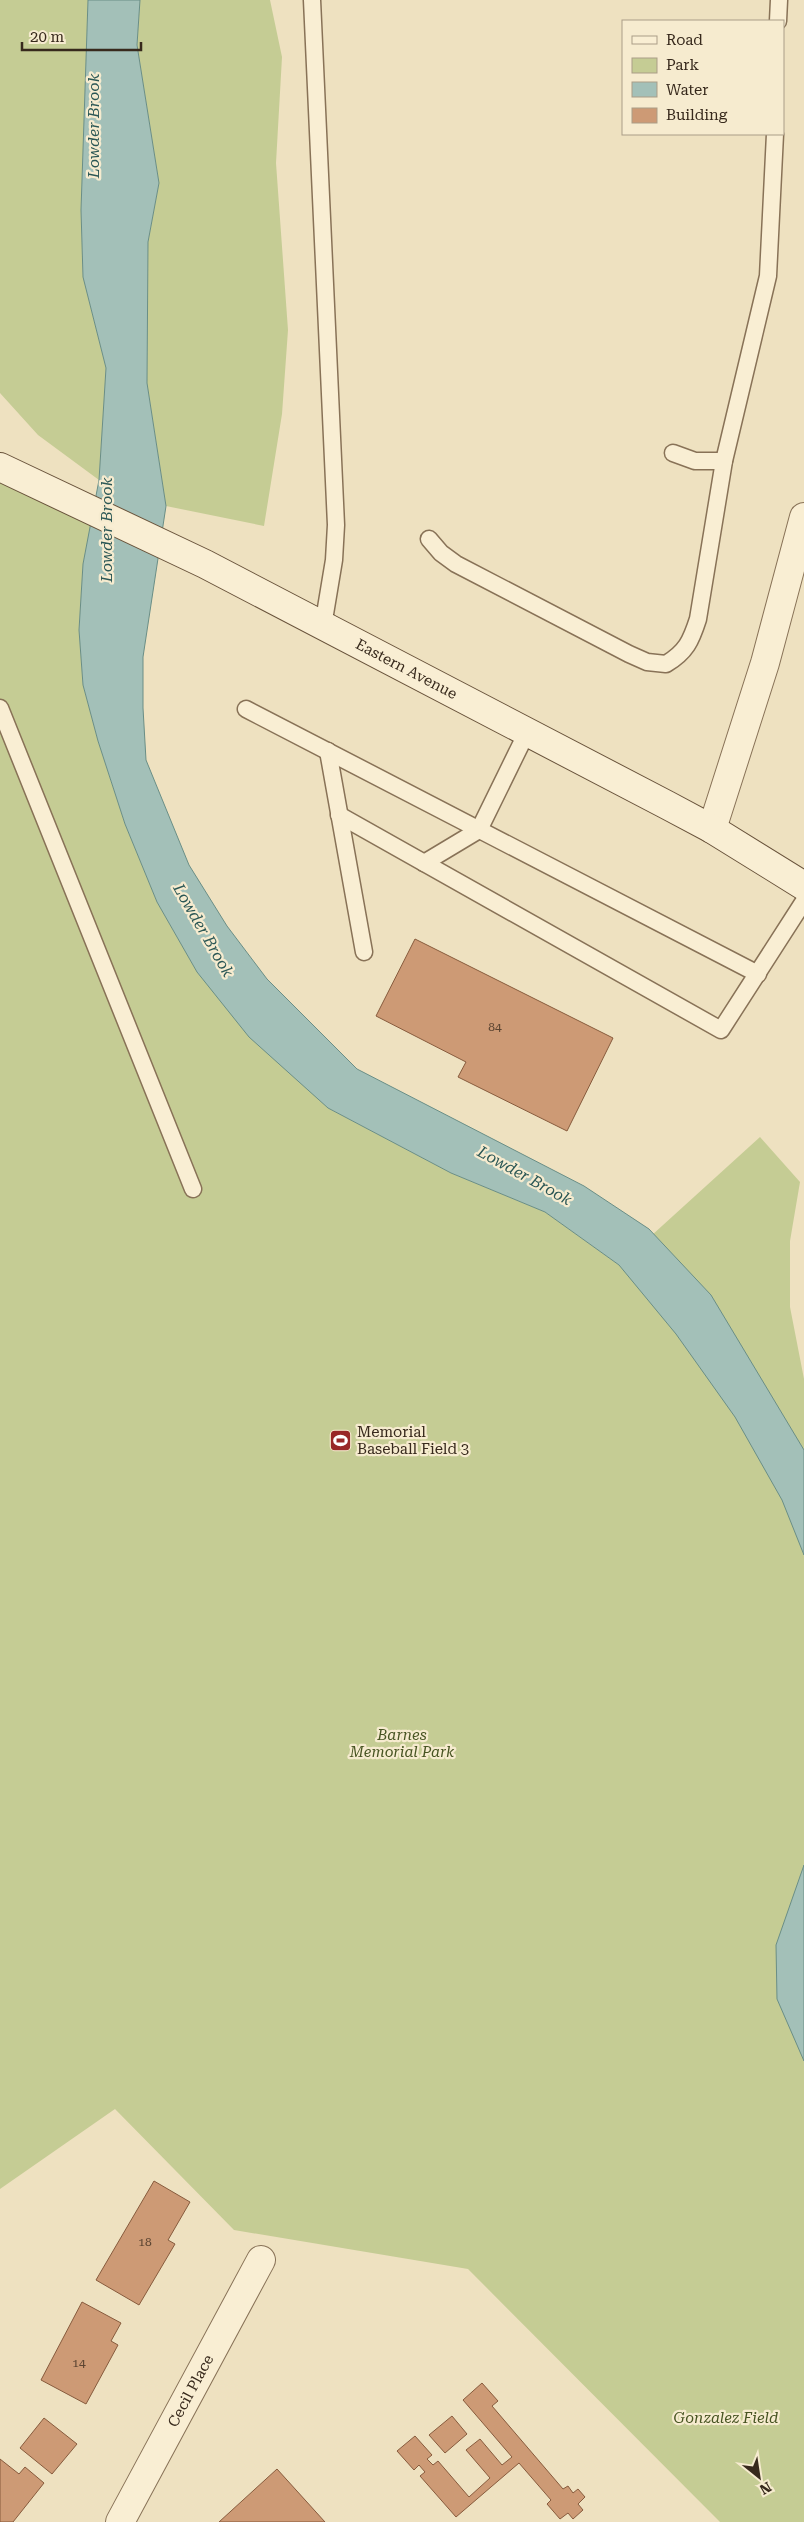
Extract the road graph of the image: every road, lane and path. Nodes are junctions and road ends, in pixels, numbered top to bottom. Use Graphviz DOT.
graph roads {
  1 [pos="312,0"];
  2 [pos="779,0"];
  3 [pos="778,20"];
  4 [pos="775,135"];
  5 [pos="673,453"];
  6 [pos="724,461"];
  7 [pos="0,467"];
  8 [pos="804,517"];
  9 [pos="429,540"];
  10 [pos="323,626"];
  11 [pos="0,708"];
  12 [pos="246,709"];
  13 [pos="527,732"];
  14 [pos="328,751"];
  15 [pos="340,815"];
  16 [pos="712,829"];
  17 [pos="479,830"];
  18 [pos="424,863"];
  19 [pos="804,886"];
  20 [pos="804,901"];
  21 [pos="364,952"];
  22 [pos="758,974"];
  23 [pos="193,1189"];
  24 [pos="261,2260"];
  25 [pos="120,2522"];
  1 -- 10 [label="lane"];
  2 -- 3 [label="lane"];
  4 -- 6 [label="lane"];
  5 -- 6 [label="lane"];
  6 -- 9 [label="lane"];
  7 -- 10 [label="main road, Eastern Avenue"];
  8 -- 16 [label="main road"];
  10 -- 13 [label="main road, Eastern Avenue"];
  11 -- 23 [label="lane"];
  12 -- 14 [label="lane"];
  13 -- 16 [label="main road, Eastern Avenue"];
  13 -- 17 [label="lane"];
  14 -- 15 [label="lane"];
  14 -- 17 [label="lane"];
  15 -- 18 [label="lane"];
  15 -- 21 [label="lane"];
  16 -- 19 [label="main road, Eastern Avenue"];
  17 -- 18 [label="lane"];
  17 -- 22 [label="lane"];
  18 -- 22 [label="lane"];
  20 -- 22 [label="lane"];
  24 -- 25 [label="main road, Cecil Place"];
}
